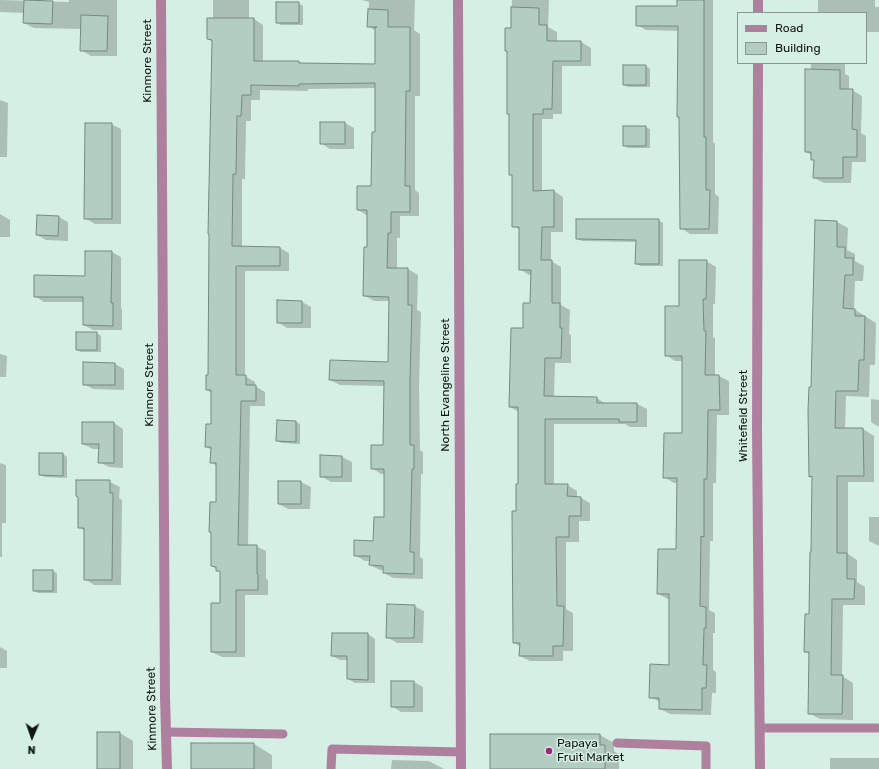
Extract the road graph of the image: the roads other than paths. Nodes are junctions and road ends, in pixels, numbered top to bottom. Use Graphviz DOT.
graph roads {
  1 [pos="161,0"];
  2 [pos="458,0"];
  3 [pos="758,0"];
  4 [pos="758,12"];
  5 [pos="758,64"];
  6 [pos="760,728"];
  7 [pos="879,728"];
  8 [pos="166,732"];
  9 [pos="283,734"];
  10 [pos="617,743"];
  11 [pos="461,752"];
  12 [pos="166,769"];
  13 [pos="332,769"];
  14 [pos="461,769"];
  15 [pos="706,769"];
  16 [pos="760,769"];
  1 -- 8 [label="street, Kinmore Street"];
  2 -- 11 [label="street, North Evangeline Street"];
  3 -- 4 [label="street"];
  5 -- 6 [label="street, Whitefield Street"];
  6 -- 7 [label="lane"];
  6 -- 16 [label="street, Whitefield Street"];
  8 -- 9 [label="lane"];
  8 -- 12 [label="street, Kinmore Street"];
  10 -- 15 [label="lane"];
  11 -- 13 [label="lane"];
  11 -- 14 [label="street, North Evangeline Street"];
}
